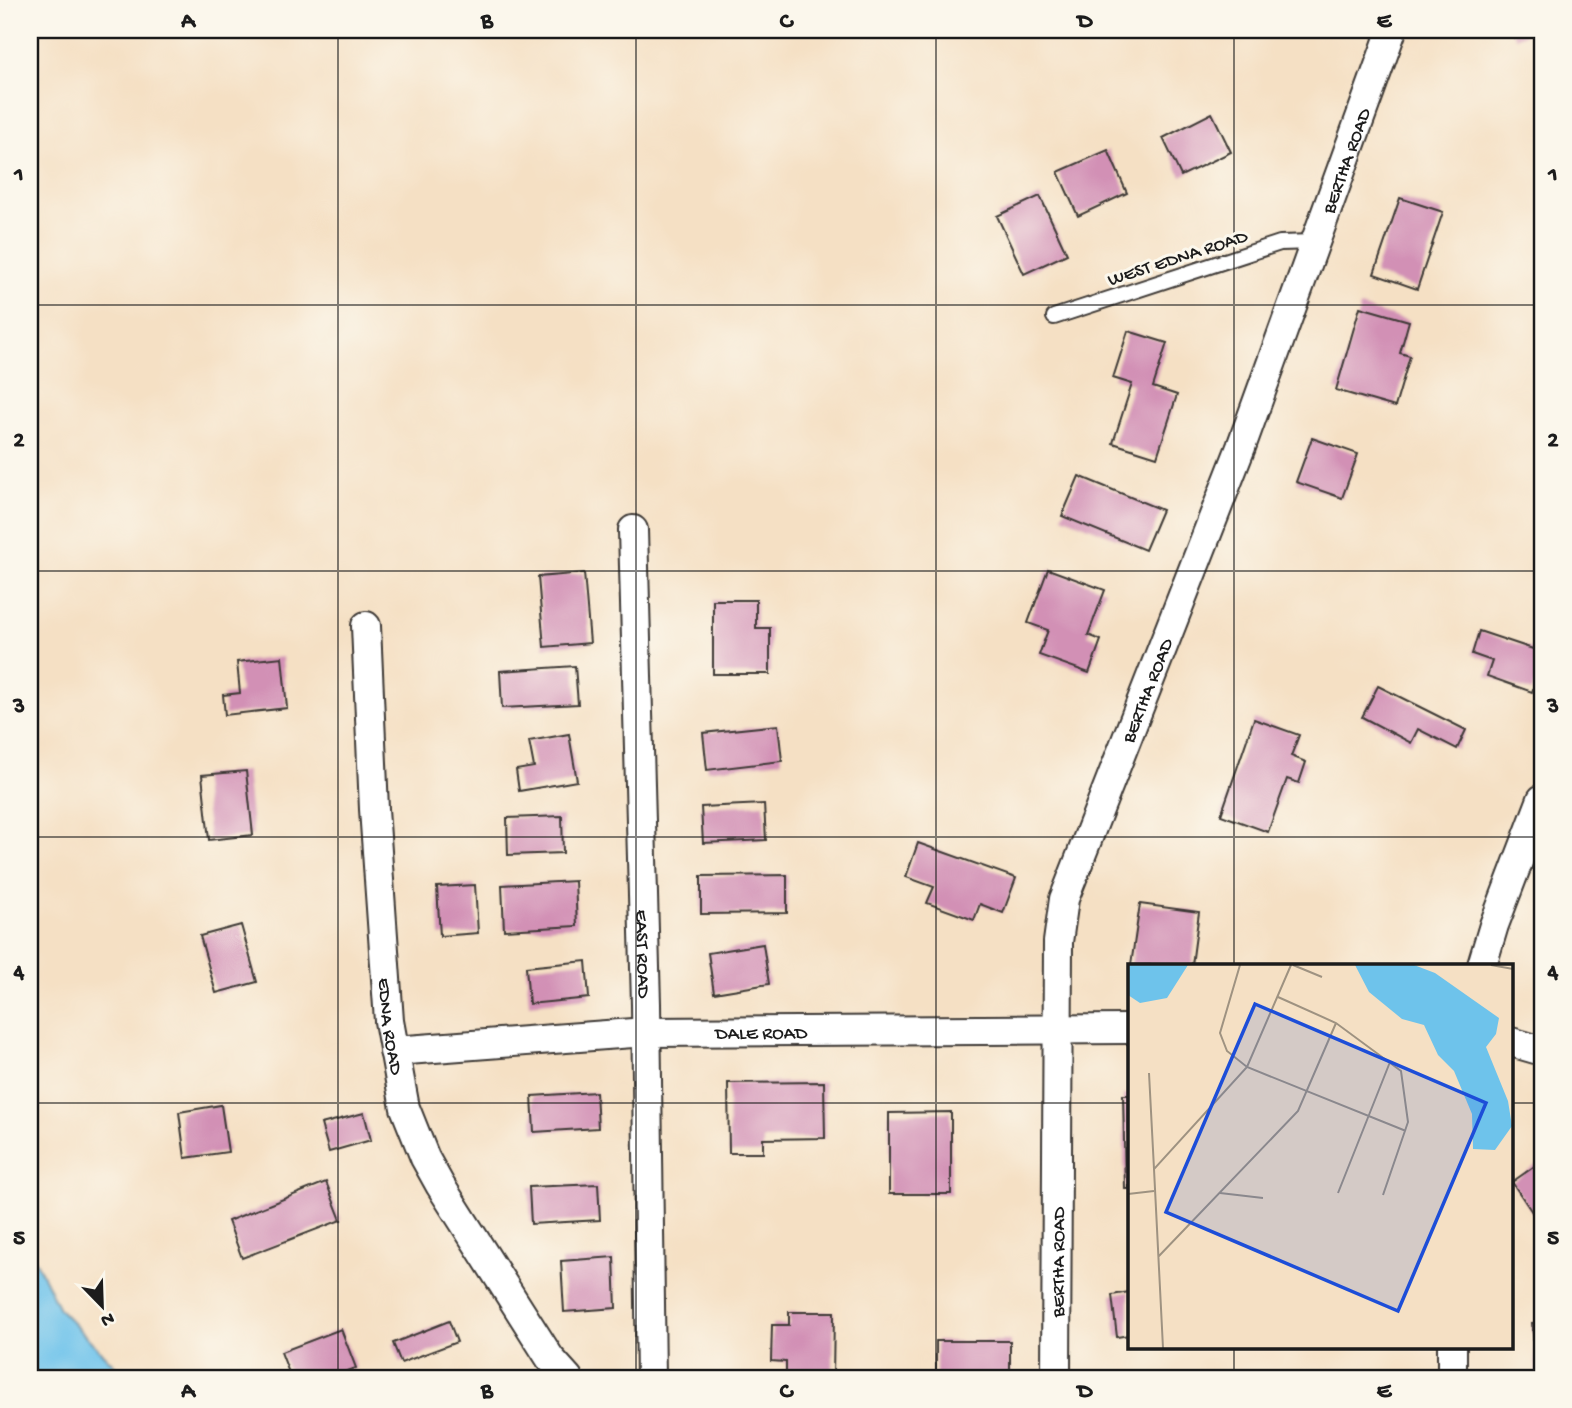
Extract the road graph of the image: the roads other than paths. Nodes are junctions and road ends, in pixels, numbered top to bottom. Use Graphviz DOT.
graph roads {
  1 [pos="1392,30"];
  2 [pos="1314,242"];
  3 [pos="1054,317"];
  4 [pos="633,530"];
  5 [pos="366,626"];
  6 [pos="1542,799"];
  7 [pos="1482,964"];
  8 [pos="1057,1029"];
  9 [pos="1128,1029"];
  10 [pos="646,1032"];
  11 [pos="1512,1042"];
  12 [pos="394,1051"];
  13 [pos="1542,1051"];
  14 [pos="1451,1348"];
  15 [pos="568,1378"];
  16 [pos="651,1378"];
  17 [pos="1056,1378"];
  18 [pos="1452,1378"];
  1 -- 2 [label="street, BERTHA ROAD"];
  2 -- 3 [label="lane, WEST EDNA ROAD"];
  2 -- 8 [label="street, BERTHA ROAD"];
  4 -- 10 [label="street, EAST ROAD"];
  5 -- 12 [label="street, EDNA ROAD"];
  6 -- 7 [label="street"];
  8 -- 9 [label="street, DALE ROAD"];
  8 -- 10 [label="street, DALE ROAD"];
  8 -- 17 [label="street, BERTHA ROAD"];
  10 -- 12 [label="street, DALE ROAD"];
  10 -- 16 [label="street, EAST ROAD"];
  11 -- 13 [label="street"];
  12 -- 15 [label="street, EDNA ROAD"];
  14 -- 18 [label="street"];
}
